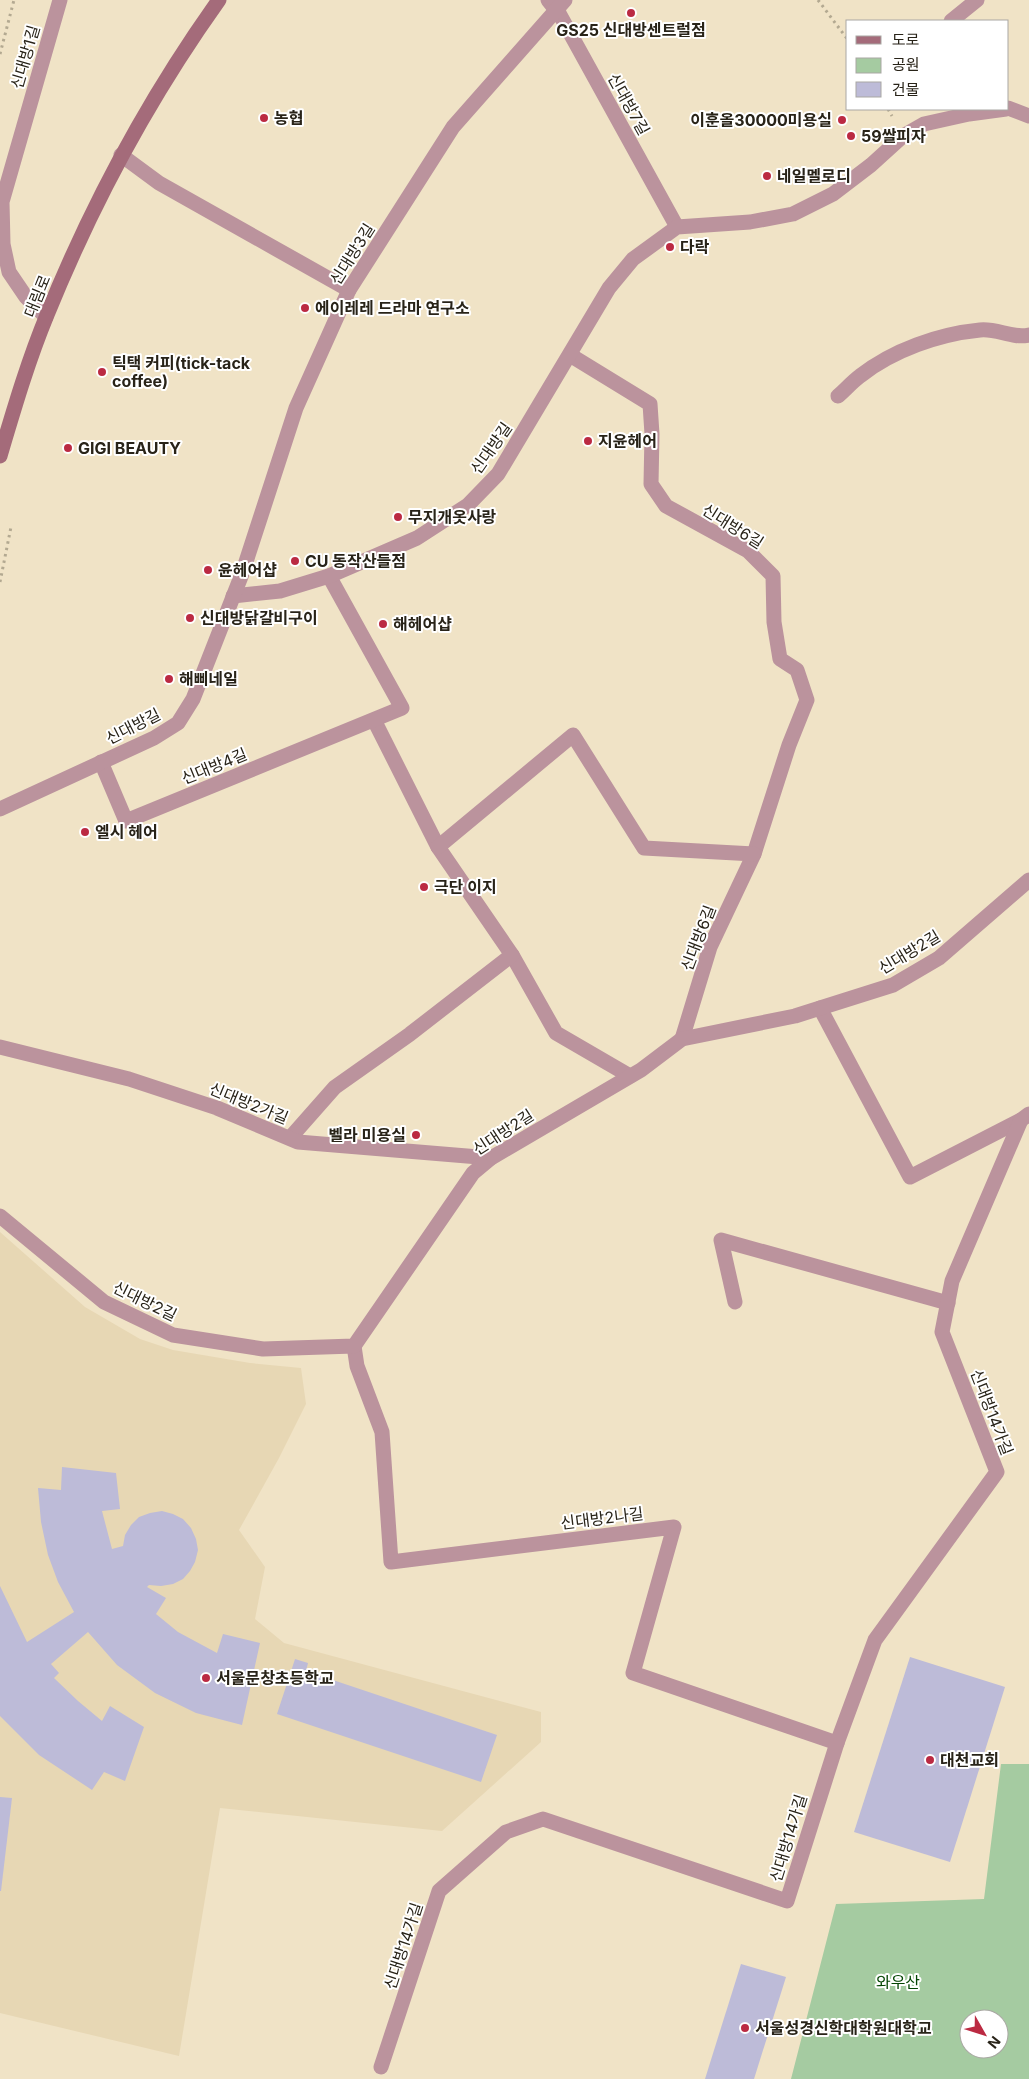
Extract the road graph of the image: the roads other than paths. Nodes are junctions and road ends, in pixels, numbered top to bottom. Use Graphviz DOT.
graph roads {
  1 [pos="60,0"];
  2 [pos="219,0"];
  3 [pos="978,0"];
  4 [pos="556,3"];
  5 [pos="952,20"];
  6 [pos="999,110"];
  7 [pos="1009,110"];
  8 [pos="1029,116"];
  9 [pos="121,155"];
  10 [pos="677,227"];
  11 [pos="349,290"];
  12 [pos="46,316"];
  13 [pos="1029,335"];
  14 [pos="570,355"];
  15 [pos="838,396"];
  16 [pos="0,456"];
  17 [pos="329,576"];
  18 [pos="233,596"];
  19 [pos="374,720"];
  20 [pos="101,762"];
  21 [pos="0,809"];
  22 [pos="438,847"];
  23 [pos="754,854"];
  24 [pos="1029,880"];
  25 [pos="512,956"];
  26 [pos="820,1008"];
  27 [pos="682,1039"];
  28 [pos="0,1047"];
  29 [pos="630,1076"];
  30 [pos="1025,1117"];
  31 [pos="290,1138"];
  32 [pos="491,1158"];
  33 [pos="0,1216"];
  34 [pos="735,1302"];
  35 [pos="948,1303"];
  36 [pos="354,1346"];
  37 [pos="837,1743"];
  38 [pos="381,2067"];
  1 -- 12 [label="street, 신대방1길"];
  2 -- 9 [label="main road, 대림로"];
  3 -- 5 [label="street"];
  4 -- 10 [label="street, 신대방7길"];
  4 -- 11 [label="street, 신대방3길"];
  6 -- 10 [label="street"];
  7 -- 8 [label="street"];
  9 -- 11 [label="street"];
  9 -- 12 [label="main road, 대림로"];
  10 -- 14 [label="street, 신대방길"];
  11 -- 18 [label="street, 신대방3길"];
  12 -- 16 [label="main road, 대림로"];
  13 -- 15 [label="street"];
  14 -- 17 [label="street, 신대방길"];
  14 -- 23 [label="street, 신대방6길"];
  17 -- 18 [label="street, 신대방길"];
  17 -- 19 [label="street, 신대방4길"];
  18 -- 20 [label="street, 신대방길"];
  19 -- 20 [label="street, 신대방4길"];
  19 -- 22 [label="street"];
  20 -- 21 [label="street, 신대방길"];
  22 -- 23 [label="street"];
  22 -- 25 [label="street"];
  23 -- 27 [label="street, 신대방6길"];
  24 -- 26 [label="street, 신대방2길"];
  25 -- 29 [label="street"];
  25 -- 31 [label="street"];
  26 -- 27 [label="street, 신대방2길"];
  26 -- 30 [label="street, 신대방14가길"];
  27 -- 29 [label="street, 신대방2길"];
  28 -- 31 [label="street, 신대방2가길"];
  29 -- 32 [label="street, 신대방2길"];
  30 -- 35 [label="street, 신대방14가길"];
  31 -- 32 [label="street, 신대방2가길"];
  32 -- 36 [label="street, 신대방2길"];
  33 -- 36 [label="street, 신대방2길"];
  34 -- 35 [label="street"];
  35 -- 37 [label="street, 신대방14가길"];
  36 -- 37 [label="street, 신대방2나길"];
  37 -- 38 [label="street, 신대방14가길"];
}
